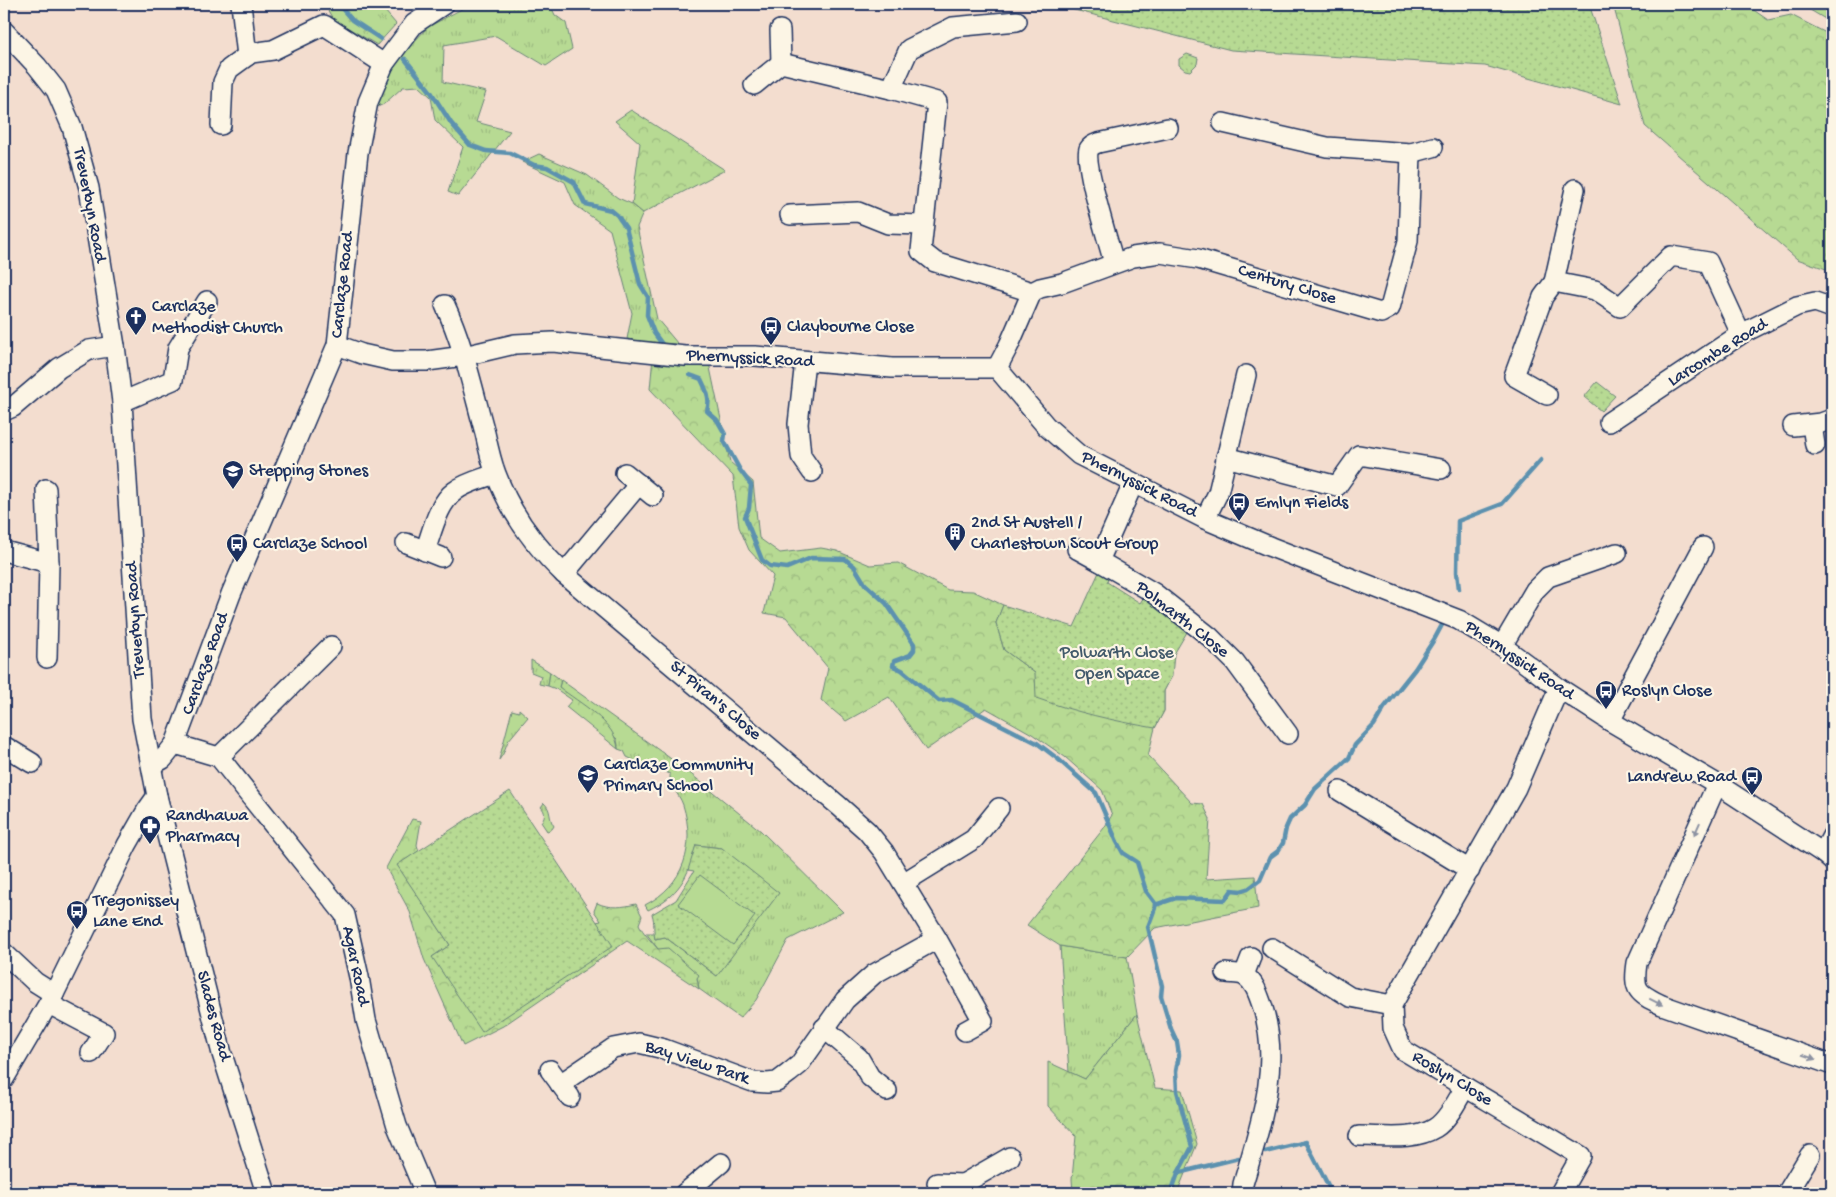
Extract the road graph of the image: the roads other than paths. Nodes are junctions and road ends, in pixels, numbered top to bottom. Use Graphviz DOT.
graph roads {
  1 [pos="241,4"];
  2 [pos="444,4"];
  3 [pos="1017,21"];
  4 [pos="780,30"];
  5 [pos="4,31"];
  6 [pos="247,56"];
  7 [pos="781,63"];
  8 [pos="384,64"];
  9 [pos="754,85"];
  10 [pos="892,89"];
  11 [pos="1223,123"];
  12 [pos="221,125"];
  13 [pos="1168,128"];
  14 [pos="1433,147"];
  15 [pos="1411,153"];
  16 [pos="1575,189"];
  17 [pos="790,215"];
  18 [pos="923,225"];
  19 [pos="1114,263"];
  20 [pos="1554,282"];
  21 [pos="1032,292"];
  22 [pos="207,301"];
  23 [pos="445,305"];
  24 [pos="1832,308"];
  25 [pos="1741,334"];
  26 [pos="337,345"];
  27 [pos="115,346"];
  28 [pos="464,356"];
  29 [pos="806,361"];
  30 [pos="997,368"];
  31 [pos="1246,375"];
  32 [pos="1547,394"];
  33 [pos="122,402"];
  34 [pos="4,411"];
  35 [pos="1832,419"];
  36 [pos="1610,422"];
  37 [pos="1812,425"];
  38 [pos="1793,426"];
  39 [pos="1815,445"];
  40 [pos="1226,457"];
  41 [pos="1441,468"];
  42 [pos="812,472"];
  43 [pos="495,474"];
  44 [pos="639,484"];
  45 [pos="1133,484"];
  46 [pos="46,489"];
  47 [pos="1205,519"];
  48 [pos="406,543"];
  49 [pos="1703,547"];
  50 [pos="1077,549"];
  51 [pos="4,551"];
  52 [pos="1618,552"];
  53 [pos="1099,561"];
  54 [pos="49,563"];
  55 [pos="564,574"];
  56 [pos="331,646"];
  57 [pos="1502,646"];
  58 [pos="46,658"];
  59 [pos="1559,688"];
  60 [pos="1610,721"];
  61 [pos="1288,734"];
  62 [pos="175,744"];
  63 [pos="4,746"];
  64 [pos="219,757"];
  65 [pos="32,763"];
  66 [pos="152,765"];
  67 [pos="1718,784"];
  68 [pos="1340,791"];
  69 [pos="157,796"];
  70 [pos="1000,803"];
  71 [pos="1832,836"];
  72 [pos="167,837"];
  73 [pos="1827,857"];
  74 [pos="1470,870"];
  75 [pos="903,883"];
  76 [pos="937,939"];
  77 [pos="1272,948"];
  78 [pos="4,953"];
  79 [pos="1251,957"];
  80 [pos="51,999"];
  81 [pos="1392,1005"];
  82 [pos="824,1028"];
  83 [pos="965,1031"];
  84 [pos="92,1053"];
  85 [pos="1832,1065"];
  86 [pos="4,1079"];
  87 [pos="560,1083"];
  88 [pos="1465,1088"];
  89 [pos="887,1091"];
  90 [pos="1359,1136"];
  91 [pos="1810,1155"];
  92 [pos="1010,1157"];
  93 [pos="721,1163"];
  94 [pos="937,1183"];
  95 [pos="964,1188"];
  96 [pos="266,1193"];
  97 [pos="425,1193"];
  98 [pos="685,1193"];
  99 [pos="1242,1193"];
  100 [pos="1560,1193"];
  101 [pos="1787,1193"];
  1 -- 6 [label="street"];
  2 -- 8 [label="street, Carclaze Road"];
  3 -- 10 [label="street"];
  4 -- 7 [label="street"];
  5 -- 27 [label="street, Treverbyn Road"];
  6 -- 8 [label="street"];
  6 -- 12 [label="street"];
  7 -- 9 [label="street"];
  7 -- 10 [label="street"];
  8 -- 26 [label="street, Carclaze Road"];
  10 -- 18 [label="street"];
  11 -- 15 [label="street"];
  13 -- 19 [label="street"];
  14 -- 15 [label="street"];
  15 -- 19 [label="street, Century Close"];
  16 -- 20 [label="street"];
  17 -- 18 [label="street"];
  18 -- 21 [label="street"];
  19 -- 21 [label="street, Century Close"];
  20 -- 25 [label="street"];
  20 -- 32 [label="street"];
  21 -- 30 [label="street"];
  22 -- 33 [label="street"];
  23 -- 28 [label="street, St Piran's Close"];
  24 -- 25 [label="street, Larcombe Road"];
  25 -- 36 [label="street, Larcombe Road"];
  26 -- 28 [label="street, Phernyssick Road"];
  26 -- 62 [label="street, Carclaze Road"];
  27 -- 33 [label="street, Treverbyn Road"];
  27 -- 34 [label="street"];
  28 -- 29 [label="street, Phernyssick Road"];
  28 -- 43 [label="street, St Piran's Close"];
  29 -- 30 [label="street, Phernyssick Road"];
  29 -- 42 [label="street"];
  30 -- 45 [label="street, Phernyssick Road"];
  31 -- 40 [label="street"];
  33 -- 66 [label="street, Treverbyn Road"];
  35 -- 37 [label="street"];
  37 -- 38 [label="street"];
  37 -- 39 [label="street"];
  40 -- 41 [label="street"];
  40 -- 47 [label="street"];
  43 -- 48 [label="street"];
  43 -- 55 [label="street, St Piran's Close"];
  44 -- 55 [label="street"];
  45 -- 47 [label="street, Phernyssick Road"];
  45 -- 53 [label="street"];
  46 -- 54 [label="street"];
  47 -- 57 [label="street, Phernyssick Road"];
  49 -- 60 [label="street"];
  50 -- 53 [label="street, Polmarth Close"];
  51 -- 54 [label="street"];
  52 -- 57 [label="street"];
  53 -- 61 [label="street, Polmarth Close"];
  54 -- 58 [label="street"];
  55 -- 75 [label="street, St Piran's Close"];
  56 -- 64 [label="street"];
  57 -- 59 [label="street, Phernyssick Road"];
  59 -- 60 [label="street, Phernyssick Road"];
  59 -- 74 [label="street"];
  60 -- 67 [label="street, Phernyssick Road"];
  62 -- 64 [label="street"];
  62 -- 66 [label="street, Carclaze Road"];
  63 -- 65 [label="street"];
  64 -- 97 [label="street, Agar Road"];
  66 -- 69 [label="street, Treverbyn Road"];
  67 -- 73 [label="street, Phernyssick Road"];
  67 -- 85 [label="street, one-way"];
  68 -- 74 [label="street"];
  69 -- 72 [label="street, Treverbyn Road"];
  69 -- 80 [label="street"];
  70 -- 75 [label="street"];
  71 -- 73 [label="street"];
  72 -- 96 [label="street, Slades Road"];
  74 -- 81 [label="street"];
  75 -- 76 [label="street, St Piran's Close"];
  76 -- 82 [label="street, Bay View Park"];
  76 -- 83 [label="street, St Piran's Close"];
  77 -- 81 [label="street"];
  78 -- 80 [label="street"];
  79 -- 99 [label="street"];
  80 -- 84 [label="street"];
  80 -- 86 [label="street"];
  81 -- 88 [label="street, Roslyn Close"];
  82 -- 87 [label="street, Bay View Park"];
  82 -- 89 [label="street"];
  88 -- 90 [label="street"];
  88 -- 100 [label="street, Roslyn Close"];
  91 -- 101 [label="street"];
  92 -- 95 [label="street"];
  93 -- 98 [label="street"];
  94 -- 95 [label="street"];
}
